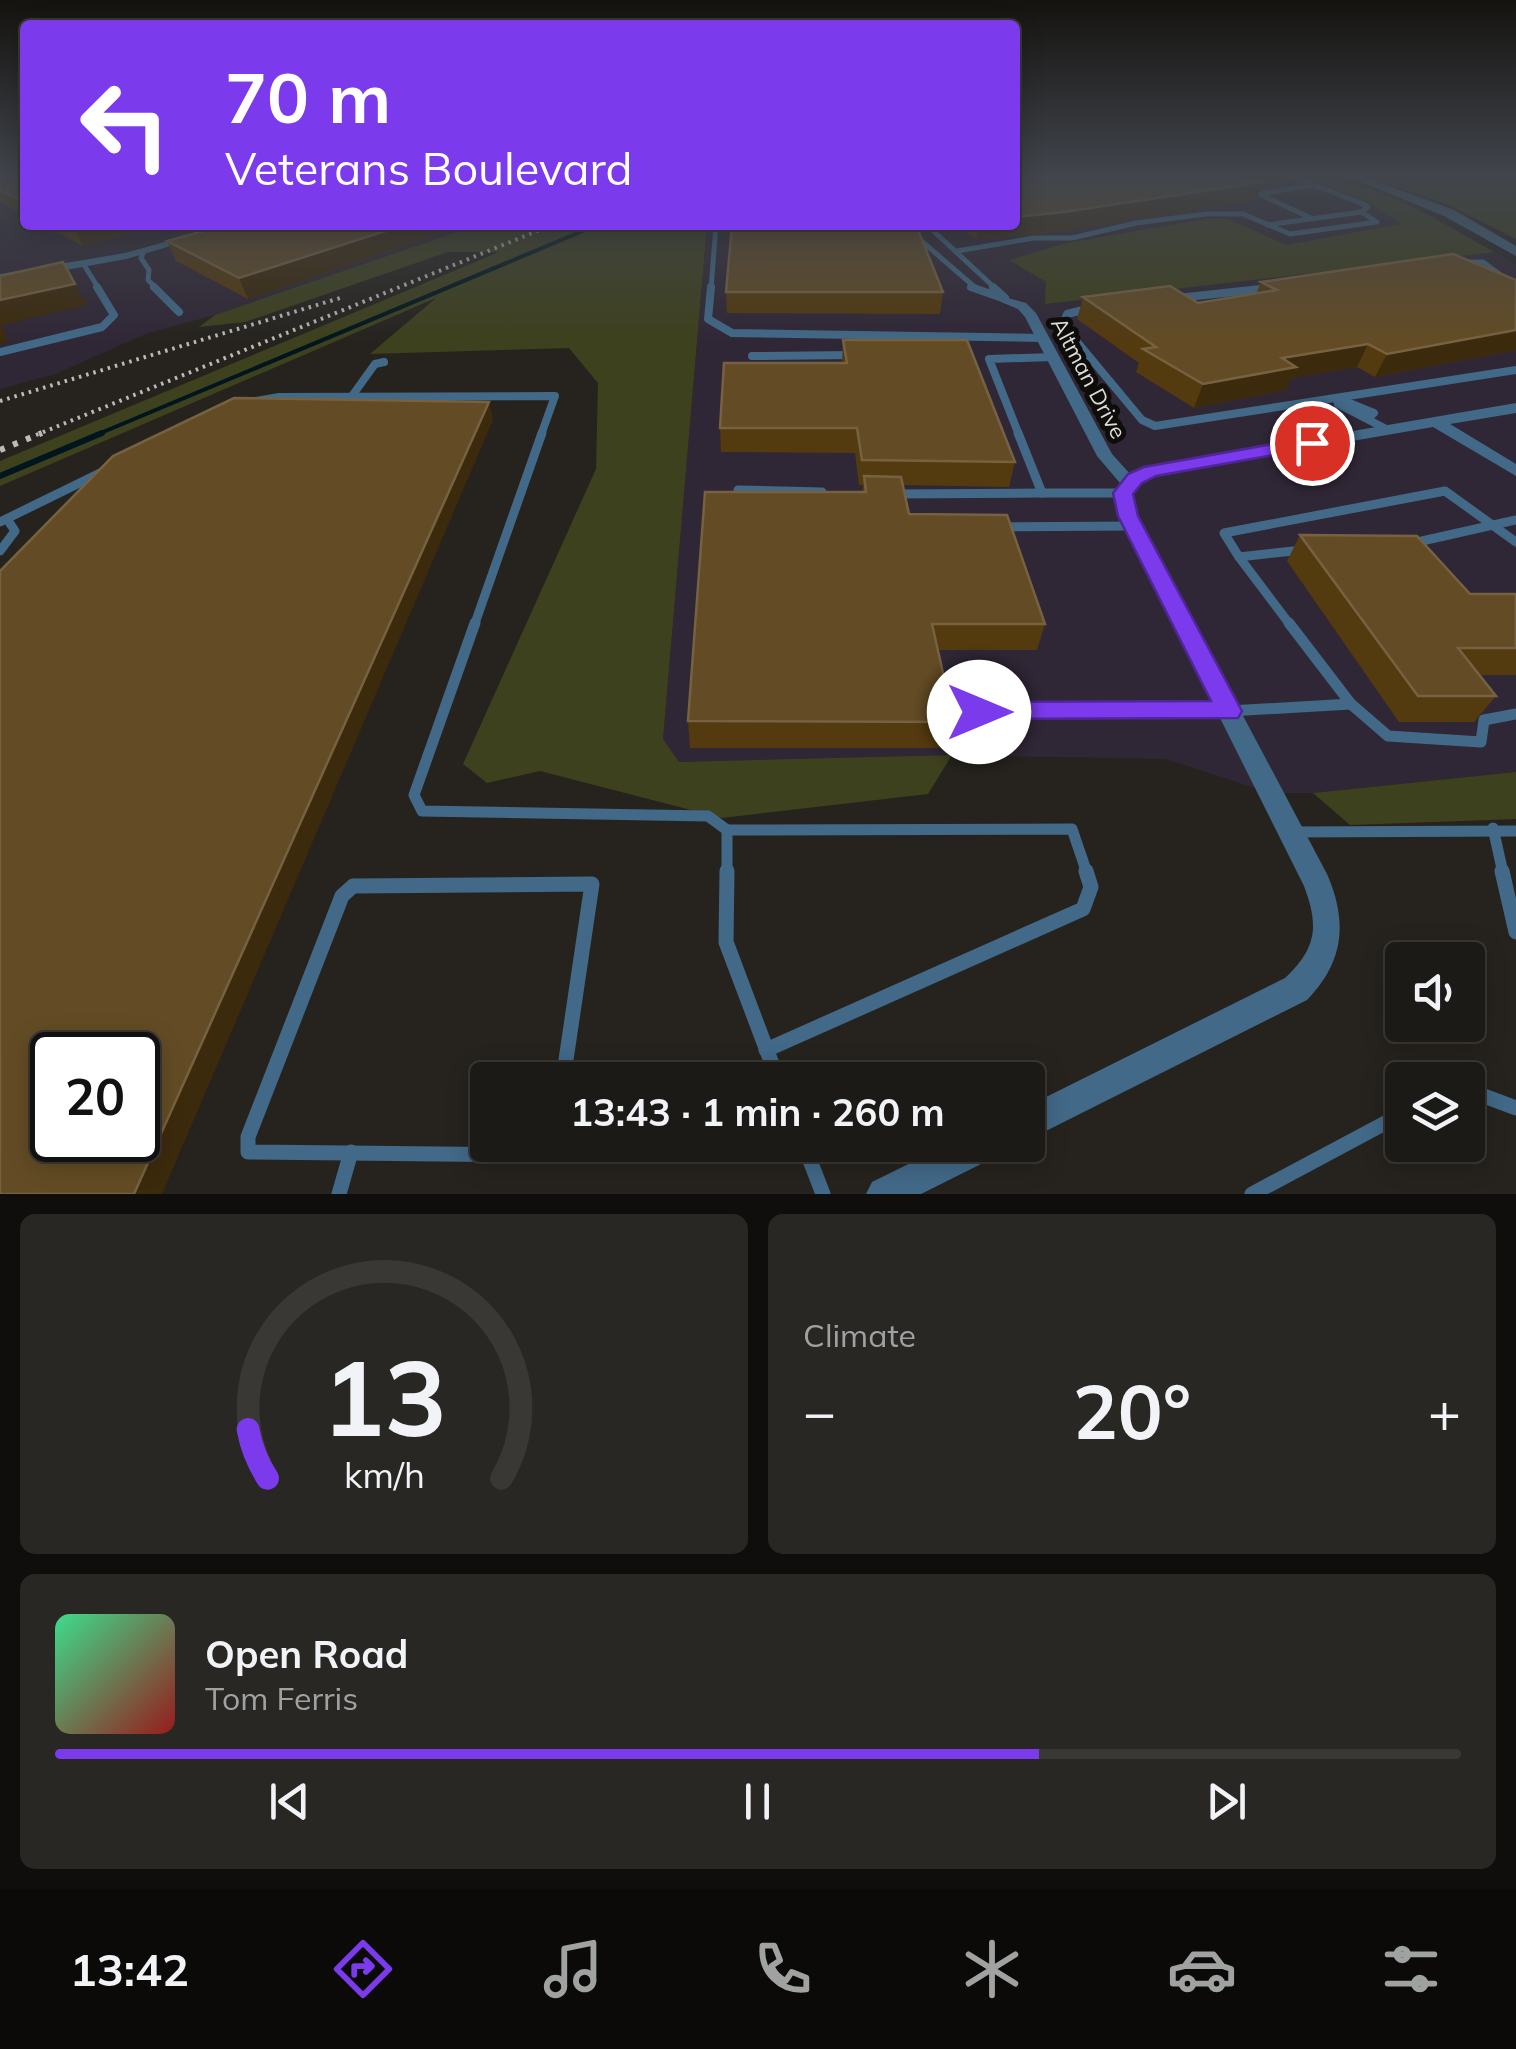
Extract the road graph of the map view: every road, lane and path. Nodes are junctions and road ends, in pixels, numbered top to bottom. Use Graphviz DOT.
graph roads {
  1 [pos="214,232"];
  2 [pos="715,232"];
  3 [pos="910,232"];
  4 [pos="935,232"];
  5 [pos="1099,232"];
  6 [pos="1481,232"];
  7 [pos="144,251"];
  8 [pos="957,251"];
  9 [pos="1516,252"];
  10 [pos="84,264"];
  11 [pos="1441,264"];
  12 [pos="0,278"];
  13 [pos="1516,286"];
  14 [pos="1276,287"];
  15 [pos="1005,299"];
  16 [pos="1168,299"];
  17 [pos="1097,308"];
  18 [pos="179,312"];
  19 [pos="1043,338"];
  20 [pos="0,352"];
  21 [pos="861,355"];
  22 [pos="752,356"];
  23 [pos="971,356"];
  24 [pos="1053,356"];
  25 [pos="989,359"];
  26 [pos="384,362"];
  27 [pos="1516,370"];
  28 [pos="352,396"];
  29 [pos="1335,397"];
  30 [pos="245,403"];
  31 [pos="1516,408"];
  32 [pos="1436,422"];
  33 [pos="1378,424"];
  34 [pos="1516,471"];
  35 [pos="103,472"];
  36 [pos="1126,488"];
  37 [pos="738,490"];
  38 [pos="834,492"];
  39 [pos="873,493"];
  40 [pos="1042,493"];
  41 [pos="969,496"];
  42 [pos="975,512"];
  43 [pos="3,520"];
  44 [pos="1516,520"];
  45 [pos="1134,526"];
  46 [pos="1494,526"];
  47 [pos="980,528"];
  48 [pos="1516,542"];
  49 [pos="1400,546"];
  50 [pos="1310,549"];
  51 [pos="0,551"];
  52 [pos="1239,557"];
  53 [pos="1351,704"];
  54 [pos="1229,711"];
  55 [pos="979,712"];
  56 [pos="1516,714"];
  57 [pos="1493,828"];
  58 [pos="727,830"];
  59 [pos="1516,831"];
  60 [pos="1291,832"];
  61 [pos="1516,932"];
  62 [pos="766,1050"];
  63 [pos="566,1062"];
  64 [pos="771,1062"];
  65 [pos="1485,1096"];
  66 [pos="1516,1108"];
  67 [pos="1045,1115"];
  68 [pos="1385,1123"];
  69 [pos="351,1152"];
  70 [pos="470,1154"];
  71 [pos="811,1162"];
  72 [pos="949,1162"];
  73 [pos="1259,1192"];
  74 [pos="338,1194"];
  75 [pos="824,1194"];
  76 [pos="884,1194"];
  1 -- 7 [label="street"];
  2 -- 19 [label="lane"];
  3 -- 15 [label="lane"];
  4 -- 8 [label="lane"];
  5 -- 8 [label="lane"];
  6 -- 9 [label="street"];
  7 -- 10 [label="street"];
  7 -- 18 [label="lane"];
  8 -- 15 [label="lane"];
  10 -- 12 [label="street"];
  10 -- 20 [label="lane"];
  11 -- 13 [label="lane"];
  14 -- 16 [label="lane"];
  15 -- 19 [label="street, Altman Drive"];
  17 -- 29 [label="lane"];
  19 -- 24 [label="street, Altman Drive"];
  21 -- 22 [label="lane"];
  23 -- 25 [label="lane"];
  24 -- 25 [label="lane"];
  24 -- 36 [label="street, Altman Drive"];
  25 -- 40 [label="lane"];
  26 -- 28 [label="lane"];
  27 -- 29 [label="lane"];
  28 -- 30 [label="lane"];
  28 -- 58 [label="lane"];
  29 -- 33 [label="lane"];
  31 -- 32 [label="street"];
  32 -- 33 [label="street"];
  32 -- 34 [label="street"];
  33 -- 36 [label="street"];
  35 -- 43 [label="lane"];
  36 -- 40 [label="lane"];
  36 -- 45 [label="street"];
  37 -- 38 [label="lane"];
  39 -- 41 [label="lane"];
  40 -- 41 [label="lane"];
  41 -- 42 [label="lane"];
  43 -- 51 [label="lane"];
  44 -- 46 [label="lane"];
  45 -- 47 [label="lane"];
  45 -- 54 [label="street"];
  46 -- 48 [label="lane"];
  46 -- 49 [label="lane"];
  46 -- 52 [label="lane"];
  50 -- 52 [label="lane"];
  52 -- 53 [label="lane"];
  53 -- 54 [label="lane"];
  53 -- 56 [label="lane"];
  54 -- 55 [label="lane"];
  54 -- 60 [label="street"];
  57 -- 59 [label="lane"];
  57 -- 60 [label="lane"];
  57 -- 61 [label="lane"];
  58 -- 62 [label="lane"];
  58 -- 62 [label="lane"];
  60 -- 67 [label="street"];
  62 -- 64 [label="lane"];
  63 -- 69 [label="lane"];
  65 -- 66 [label="lane"];
  68 -- 73 [label="lane"];
  69 -- 70 [label="lane"];
  69 -- 74 [label="lane"];
  71 -- 75 [label="lane"];
  72 -- 76 [label="street"];
}
